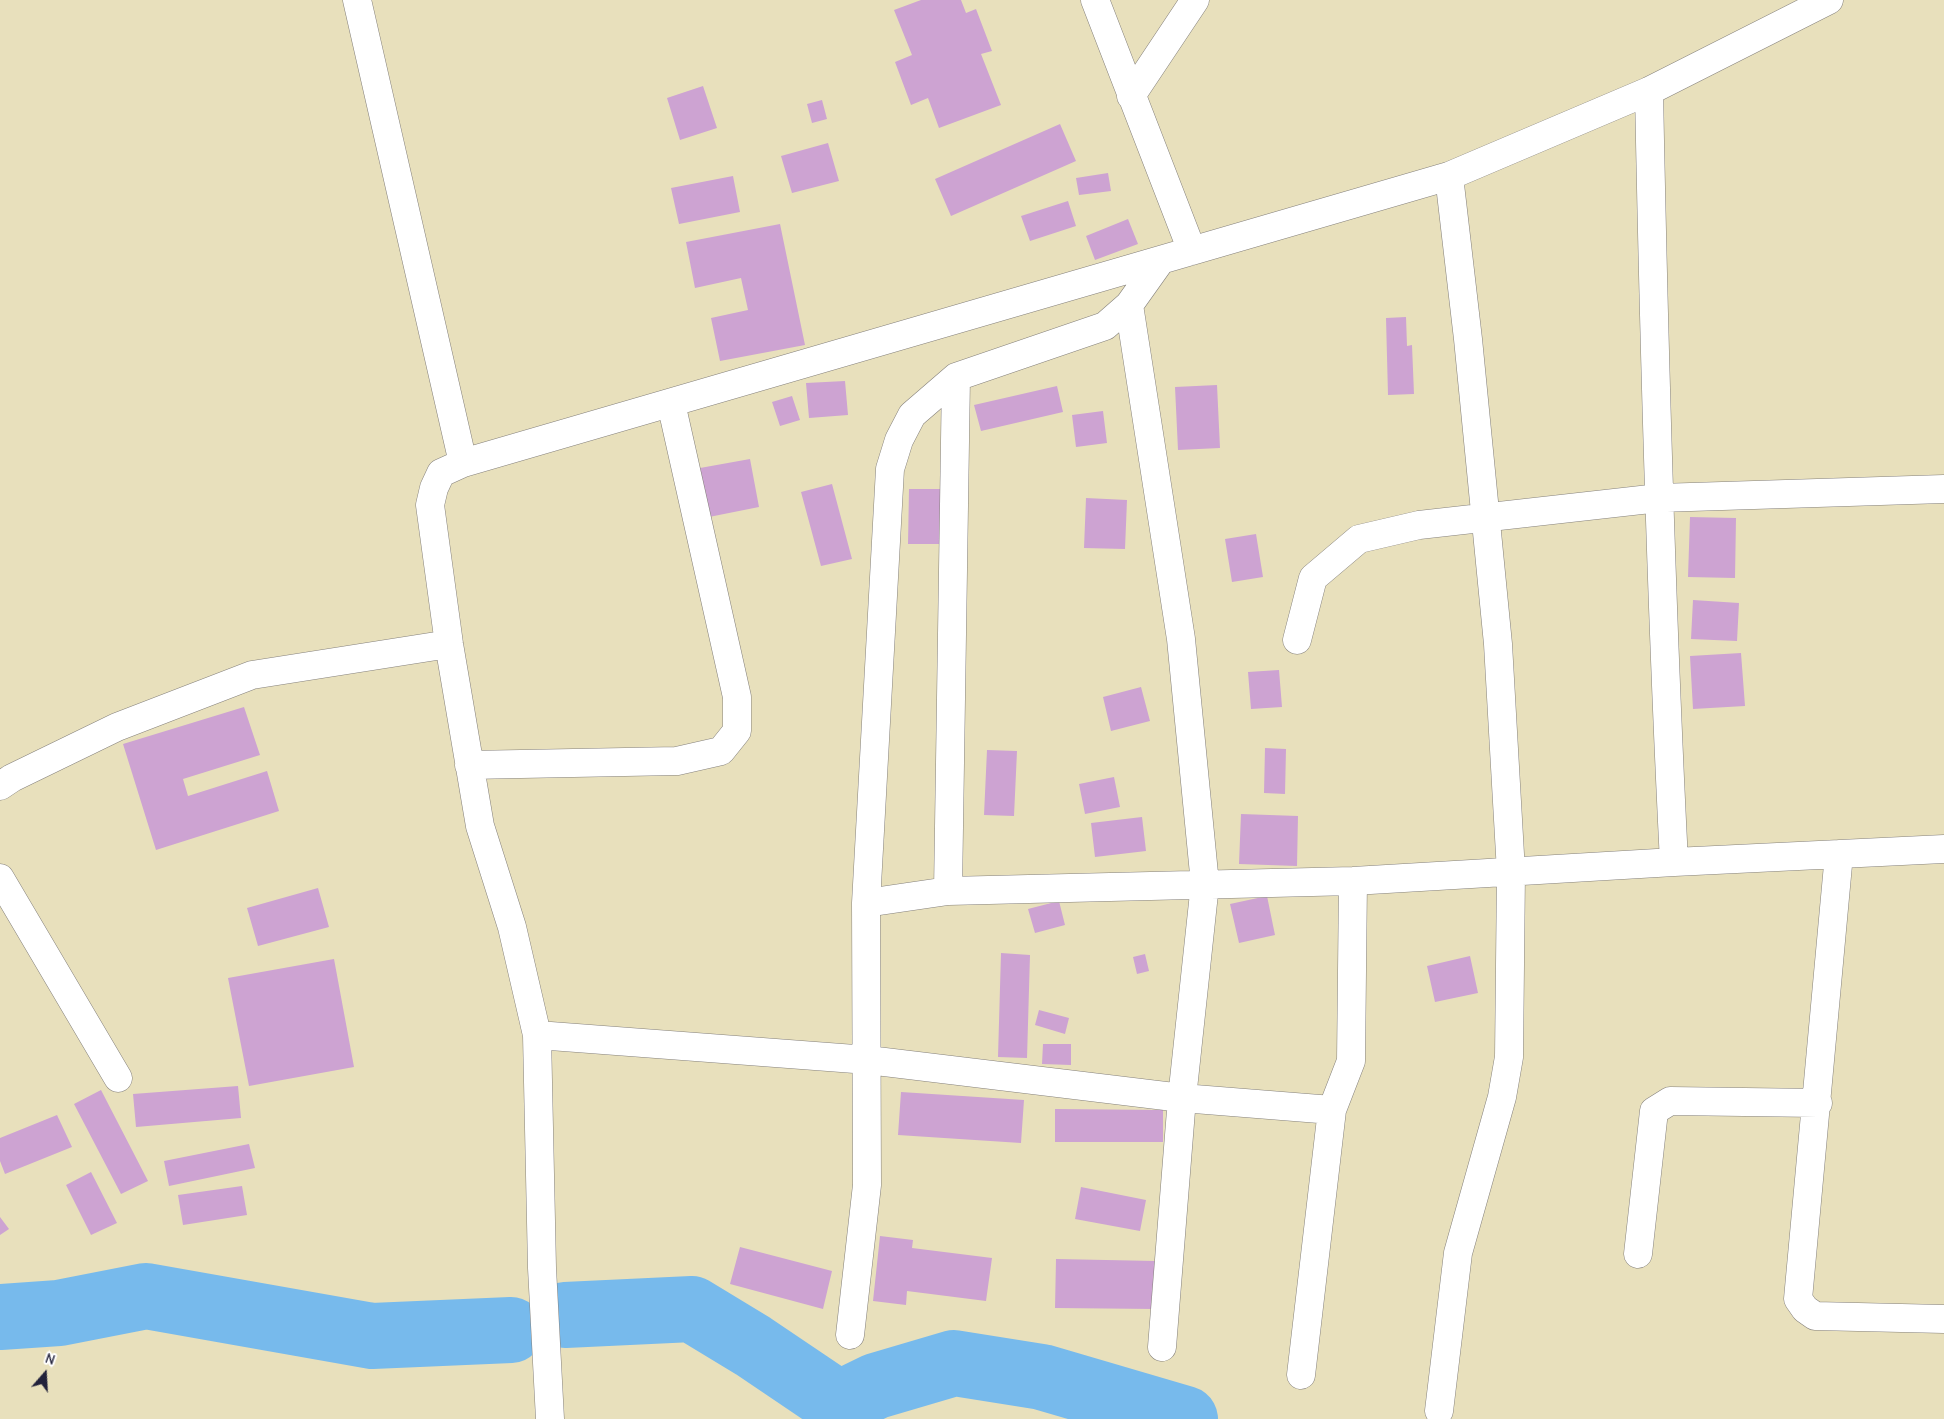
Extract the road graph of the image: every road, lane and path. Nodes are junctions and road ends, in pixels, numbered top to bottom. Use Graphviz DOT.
graph roads {
  1 [pos="357,0"];
  2 [pos="1095,0"];
  3 [pos="1195,0"];
  4 [pos="1829,0"];
  5 [pos="1648,91"];
  6 [pos="1131,96"];
  7 [pos="1449,176"];
  8 [pos="1192,251"];
  9 [pos="1161,260"];
  10 [pos="1129,305"];
  11 [pos="956,377"];
  12 [pos="671,403"];
  13 [pos="463,463"];
  14 [pos="1944,489"];
  15 [pos="1659,498"];
  16 [pos="1484,517"];
  17 [pos="1297,640"];
  18 [pos="449,644"];
  19 [pos="469,766"];
  20 [pos="0,786"];
  21 [pos="1944,849"];
  22 [pos="1839,854"];
  23 [pos="1674,862"];
  24 [pos="1511,872"];
  25 [pos="0,878"];
  26 [pos="1353,881"];
  27 [pos="1205,884"];
  28 [pos="948,891"];
  29 [pos="866,903"];
  30 [pos="537,1035"];
  31 [pos="868,1060"];
  32 [pos="118,1078"];
  33 [pos="1182,1098"];
  34 [pos="1818,1104"];
  35 [pos="1332,1110"];
  36 [pos="1638,1254"];
  37 [pos="1944,1319"];
  38 [pos="850,1335"];
  39 [pos="1162,1347"];
  40 [pos="1301,1375"];
  41 [pos="1439,1411"];
  42 [pos="550,1419"];
  1 -- 13 [label="street"];
  2 -- 6 [label="street"];
  3 -- 6 [label="street"];
  4 -- 5 [label="street"];
  5 -- 7 [label="street"];
  5 -- 15 [label="street"];
  6 -- 8 [label="street"];
  7 -- 8 [label="street"];
  7 -- 16 [label="street"];
  8 -- 9 [label="street"];
  9 -- 10 [label="street"];
  9 -- 12 [label="street"];
  10 -- 11 [label="street"];
  10 -- 27 [label="street"];
  11 -- 28 [label="street"];
  11 -- 29 [label="street"];
  12 -- 13 [label="street"];
  12 -- 19 [label="street"];
  13 -- 18 [label="street"];
  14 -- 15 [label="street"];
  15 -- 16 [label="street"];
  15 -- 23 [label="street"];
  16 -- 17 [label="street"];
  16 -- 24 [label="street"];
  18 -- 19 [label="street"];
  18 -- 20 [label="street"];
  19 -- 30 [label="street"];
  21 -- 22 [label="street"];
  22 -- 23 [label="street"];
  22 -- 34 [label="street"];
  23 -- 24 [label="street"];
  24 -- 26 [label="street"];
  24 -- 41 [label="street"];
  25 -- 32 [label="street"];
  26 -- 27 [label="street"];
  26 -- 35 [label="street"];
  27 -- 28 [label="street"];
  27 -- 33 [label="street"];
  28 -- 29 [label="street"];
  29 -- 31 [label="street"];
  30 -- 31 [label="street"];
  30 -- 42 [label="street"];
  31 -- 33 [label="street"];
  31 -- 38 [label="street"];
  33 -- 35 [label="street"];
  33 -- 39 [label="street"];
  34 -- 36 [label="street"];
  34 -- 37 [label="street"];
  35 -- 40 [label="street"];
}
